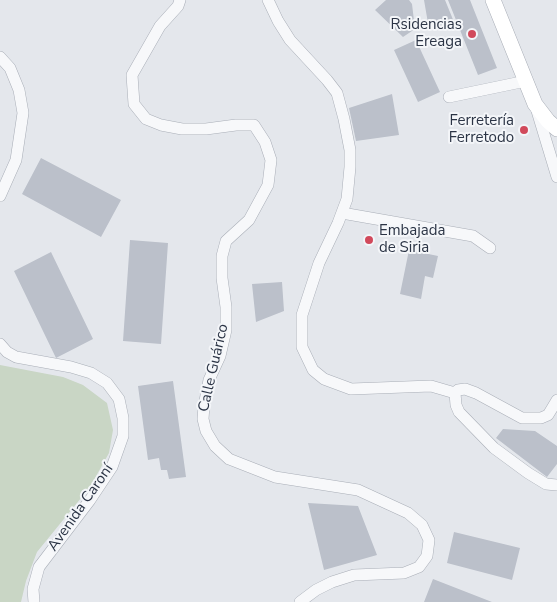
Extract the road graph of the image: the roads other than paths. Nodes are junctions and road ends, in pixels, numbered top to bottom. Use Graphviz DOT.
graph roads {
  1 [pos="180,0"];
  2 [pos="268,0"];
  3 [pos="493,0"];
  4 [pos="0,57"];
  5 [pos="526,81"];
  6 [pos="449,97"];
  7 [pos="535,104"];
  8 [pos="557,129"];
  9 [pos="557,149"];
  10 [pos="556,173"];
  11 [pos="0,196"];
  12 [pos="342,212"];
  13 [pos="490,248"];
  14 [pos="0,344"];
  15 [pos="455,393"];
  16 [pos="557,400"];
  17 [pos="557,485"];
  18 [pos="34,602"];
  19 [pos="300,602"];
  1 -- 19 [label="street, Calle Guárico"];
  2 -- 12 [label="street"];
  3 -- 5 [label="street"];
  4 -- 11 [label="street"];
  5 -- 6 [label="street"];
  5 -- 7 [label="street"];
  7 -- 8 [label="street"];
  7 -- 10 [label="street"];
  9 -- 10 [label="street"];
  12 -- 13 [label="street"];
  12 -- 15 [label="street"];
  14 -- 18 [label="street, Avenida Caroní"];
  15 -- 16 [label="street"];
  15 -- 17 [label="street"];
}
